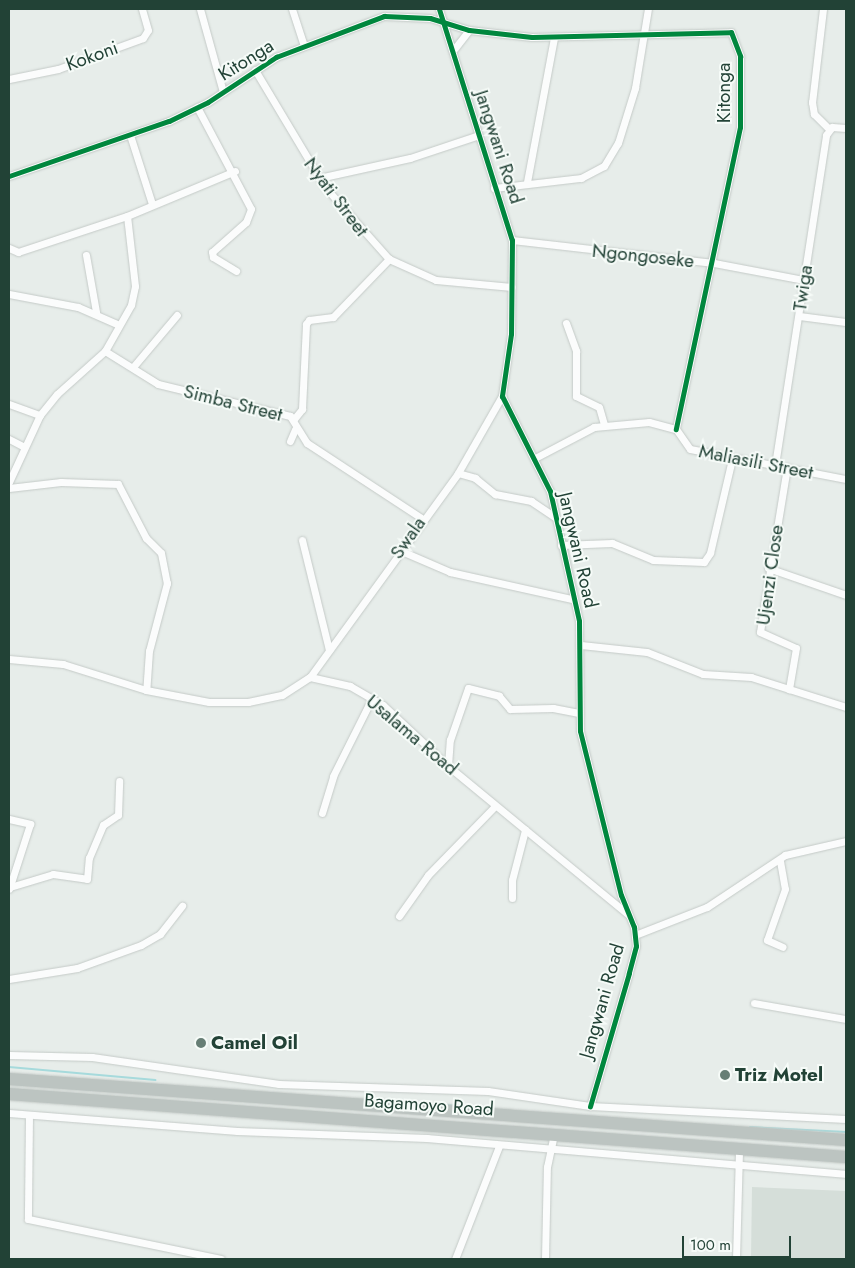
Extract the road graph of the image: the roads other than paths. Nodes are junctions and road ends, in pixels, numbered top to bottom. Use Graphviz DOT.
graph roads {
  1 [pos="142,9"];
  2 [pos="200,9"];
  3 [pos="292,9"];
  4 [pos="439,9"];
  5 [pos="648,9"];
  6 [pos="822,9"];
  7 [pos="445,23"];
  8 [pos="469,30"];
  9 [pos="645,33"];
  10 [pos="554,38"];
  11 [pos="304,45"];
  12 [pos="455,48"];
  13 [pos="255,70"];
  14 [pos="9,79"];
  15 [pos="223,92"];
  16 [pos="197,107"];
  17 [pos="846,128"];
  18 [pos="829,129"];
  19 [pos="130,135"];
  20 [pos="476,136"];
  21 [pos="235,170"];
  22 [pos="9,176"];
  23 [pos="319,178"];
  24 [pos="528,182"];
  25 [pos="494,188"];
  26 [pos="152,204"];
  27 [pos="127,216"];
  28 [pos="512,240"];
  29 [pos="9,248"];
  30 [pos="86,255"];
  31 [pos="389,259"];
  32 [pos="714,263"];
  33 [pos="236,271"];
  34 [pos="804,280"];
  35 [pos="512,287"];
  36 [pos="9,294"];
  37 [pos="96,312"];
  38 [pos="177,315"];
  39 [pos="799,316"];
  40 [pos="846,322"];
  41 [pos="566,323"];
  42 [pos="118,324"];
  43 [pos="105,351"];
  44 [pos="133,368"];
  45 [pos="502,396"];
  46 [pos="9,404"];
  47 [pos="40,415"];
  48 [pos="294,419"];
  49 [pos="604,424"];
  50 [pos="295,429"];
  51 [pos="676,429"];
  52 [pos="9,439"];
  53 [pos="290,440"];
  54 [pos="23,446"];
  55 [pos="535,458"];
  56 [pos="732,458"];
  57 [pos="775,465"];
  58 [pos="788,467"];
  59 [pos="458,473"];
  60 [pos="846,479"];
  61 [pos="9,482"];
  62 [pos="9,488"];
  63 [pos="421,518"];
  64 [pos="556,518"];
  65 [pos="302,540"];
  66 [pos="562,545"];
  67 [pos="399,550"];
  68 [pos="768,568"];
  69 [pos="846,595"];
  70 [pos="572,599"];
  71 [pos="581,645"];
  72 [pos="329,650"];
  73 [pos="9,659"];
  74 [pos="310,677"];
  75 [pos="789,689"];
  76 [pos="146,690"];
  77 [pos="372,698"];
  78 [pos="846,707"];
  79 [pos="578,713"];
  80 [pos="448,766"];
  81 [pos="119,781"];
  82 [pos="495,806"];
  83 [pos="322,813"];
  84 [pos="9,819"];
  85 [pos="525,830"];
  86 [pos="846,841"];
  87 [pos="780,861"];
  88 [pos="9,888"];
  89 [pos="512,898"];
  90 [pos="182,906"];
  91 [pos="399,916"];
  92 [pos="631,916"];
  93 [pos="636,934"];
  94 [pos="783,947"];
  95 [pos="9,979"];
  96 [pos="754,1003"];
  97 [pos="846,1019"];
  98 [pos="9,1054"];
  99 [pos="9,1079"];
  100 [pos="9,1094"];
  101 [pos="590,1106"];
  102 [pos="9,1113"];
  103 [pos="29,1115"];
  104 [pos="846,1119"];
  105 [pos="554,1133"];
  106 [pos="846,1140"];
  107 [pos="499,1146"];
  108 [pos="739,1149"];
  109 [pos="549,1151"];
  110 [pos="846,1157"];
  111 [pos="738,1168"];
  112 [pos="846,1174"];
  113 [pos="221,1259"];
  114 [pos="455,1259"];
  115 [pos="545,1259"];
  116 [pos="736,1259"];
  1 -- 14 [label="street, Kokoni"];
  2 -- 15 [label="street"];
  3 -- 11 [label="street"];
  4 -- 7 [label="street, Jangwani Road"];
  5 -- 9 [label="street"];
  6 -- 18 [label="street"];
  7 -- 8 [label="street, Kitonga"];
  7 -- 11 [label="street, Kitonga"];
  7 -- 12 [label="street, Jangwani Road"];
  8 -- 10 [label="street, Kitonga"];
  8 -- 12 [label="street"];
  9 -- 10 [label="street, Kitonga"];
  9 -- 24 [label="street"];
  9 -- 32 [label="street, Kitonga"];
  10 -- 24 [label="street"];
  11 -- 13 [label="street, Kitonga"];
  12 -- 20 [label="street, Jangwani Road"];
  13 -- 15 [label="street, Kitonga"];
  13 -- 23 [label="street, Nyati Street"];
  15 -- 16 [label="street, Kitonga"];
  16 -- 19 [label="street, Kitonga"];
  16 -- 21 [label="street"];
  17 -- 18 [label="street"];
  18 -- 34 [label="street, Twiga"];
  19 -- 22 [label="street, Kitonga"];
  19 -- 26 [label="street"];
  20 -- 23 [label="street"];
  20 -- 25 [label="street, Jangwani Road"];
  21 -- 26 [label="street"];
  21 -- 33 [label="street"];
  23 -- 31 [label="street, Nyati Street"];
  24 -- 25 [label="street"];
  25 -- 28 [label="street, Jangwani Road"];
  26 -- 27 [label="street"];
  27 -- 29 [label="street"];
  27 -- 42 [label="street"];
  28 -- 32 [label="street, Ngongoseke"];
  28 -- 35 [label="street, Jangwani Road"];
  30 -- 37 [label="street"];
  31 -- 35 [label="street, Nyati Street"];
  31 -- 48 [label="street"];
  32 -- 34 [label="street, Ngongoseke"];
  32 -- 51 [label="street, Kitonga"];
  34 -- 39 [label="street, Twiga"];
  35 -- 45 [label="street, Jangwani Road"];
  36 -- 37 [label="street"];
  37 -- 42 [label="street"];
  38 -- 44 [label="street"];
  39 -- 40 [label="street"];
  39 -- 57 [label="street, Twiga"];
  41 -- 49 [label="street"];
  42 -- 43 [label="street"];
  43 -- 44 [label="street, Simba Street"];
  43 -- 47 [label="street"];
  44 -- 48 [label="street, Simba Street"];
  45 -- 55 [label="street, Jangwani Road"];
  45 -- 59 [label="street, Swala"];
  46 -- 47 [label="street"];
  47 -- 54 [label="street"];
  48 -- 50 [label="street, Simba Street"];
  49 -- 51 [label="street, Maliasili Street"];
  49 -- 55 [label="street, Maliasili Street"];
  50 -- 53 [label="street"];
  50 -- 63 [label="street, Simba Street"];
  51 -- 56 [label="street, Maliasili Street"];
  52 -- 54 [label="street"];
  54 -- 61 [label="street"];
  55 -- 64 [label="street, Jangwani Road"];
  56 -- 57 [label="street, Maliasili Street"];
  56 -- 66 [label="street"];
  57 -- 58 [label="street, Maliasili Street"];
  58 -- 60 [label="street, Maliasili Street"];
  58 -- 68 [label="street, Ujenzi Close"];
  59 -- 63 [label="street, Swala"];
  59 -- 64 [label="street"];
  62 -- 76 [label="street"];
  63 -- 67 [label="street, Swala"];
  64 -- 66 [label="street, Jangwani Road"];
  65 -- 72 [label="street"];
  66 -- 70 [label="street, Jangwani Road"];
  67 -- 70 [label="street"];
  67 -- 72 [label="street, Swala"];
  68 -- 69 [label="street"];
  68 -- 75 [label="street, Ujenzi Close"];
  70 -- 71 [label="street, Jangwani Road"];
  71 -- 75 [label="street"];
  71 -- 79 [label="street, Jangwani Road"];
  72 -- 74 [label="street, Swala"];
  73 -- 76 [label="street"];
  74 -- 76 [label="street"];
  74 -- 77 [label="street, Usalama Road"];
  75 -- 78 [label="street"];
  77 -- 80 [label="street, Usalama Road"];
  77 -- 83 [label="street"];
  79 -- 80 [label="street"];
  79 -- 92 [label="street, Jangwani Road"];
  80 -- 82 [label="street, Usalama Road"];
  81 -- 88 [label="street"];
  82 -- 85 [label="street, Usalama Road"];
  82 -- 91 [label="street"];
  84 -- 88 [label="street"];
  85 -- 89 [label="street"];
  85 -- 92 [label="street, Usalama Road"];
  86 -- 87 [label="street"];
  87 -- 93 [label="street"];
  87 -- 94 [label="street"];
  90 -- 95 [label="street"];
  92 -- 93 [label="street, Jangwani Road"];
  93 -- 101 [label="street, Jangwani Road"];
  96 -- 97 [label="street"];
  98 -- 101 [label="street"];
  99 -- 106 [label="highway, Bagamoyo Road"];
  100 -- 105 [label="highway, Bagamoyo Road"];
  101 -- 104 [label="street"];
  102 -- 103 [label="street"];
  103 -- 107 [label="street"];
  103 -- 113 [label="street"];
  105 -- 108 [label="highway, Bagamoyo Road"];
  105 -- 109 [label="street"];
  107 -- 109 [label="street"];
  107 -- 114 [label="street"];
  108 -- 110 [label="highway, Bagamoyo Road"];
  108 -- 111 [label="street"];
  109 -- 111 [label="street"];
  109 -- 115 [label="street"];
  111 -- 112 [label="street"];
  111 -- 116 [label="street"];
}
